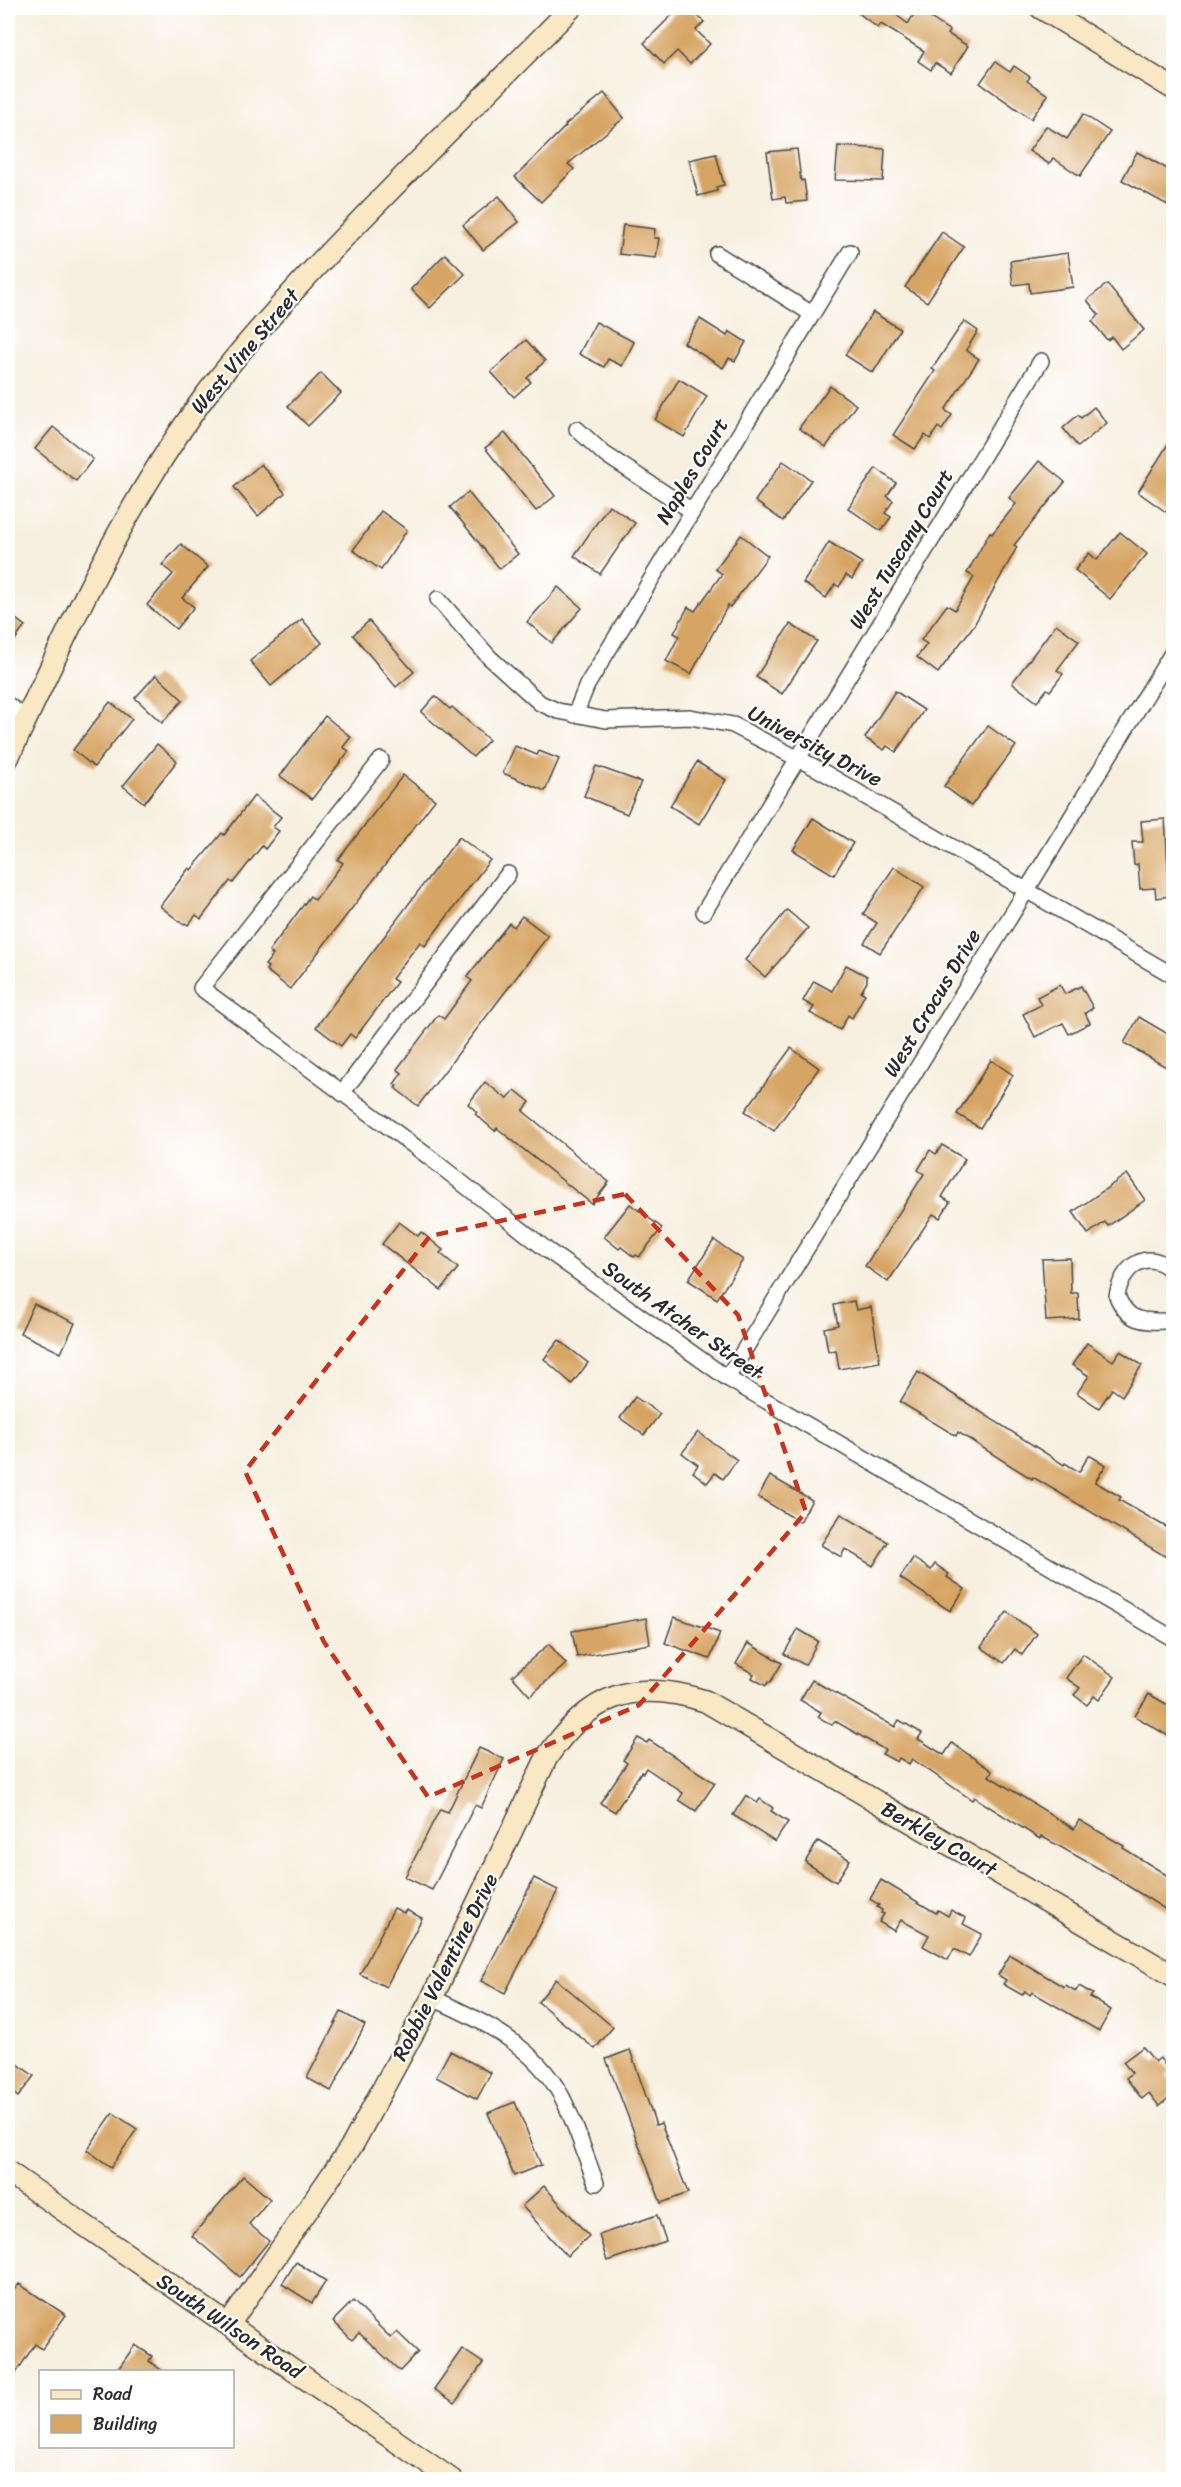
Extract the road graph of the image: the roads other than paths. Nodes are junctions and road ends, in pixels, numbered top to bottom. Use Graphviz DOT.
graph roads {
  1 [pos="571,8"];
  2 [pos="1041,8"];
  3 [pos="1173,89"];
  4 [pos="850,252"];
  5 [pos="717,254"];
  6 [pos="812,314"];
  7 [pos="1041,361"];
  8 [pos="577,429"];
  9 [pos="692,511"];
  10 [pos="438,599"];
  11 [pos="1173,650"];
  12 [pos="8,705"];
  13 [pos="575,715"];
  14 [pos="25,718"];
  15 [pos="8,759"];
  16 [pos="381,759"];
  17 [pos="797,759"];
  18 [pos="508,874"];
  19 [pos="1026,890"];
  20 [pos="704,912"];
  21 [pos="1173,976"];
  22 [pos="342,1093"];
  23 [pos="1173,1273"];
  24 [pos="1173,1321"];
  25 [pos="727,1378"];
  26 [pos="1173,1639"];
  27 [pos="705,1701"];
  28 [pos="1173,1976"];
  29 [pos="432,1998"];
  30 [pos="8,2172"];
  31 [pos="596,2183"];
  32 [pos="229,2324"];
  33 [pos="452,2480"];
  1 -- 14 [label="street, West Vine Street"];
  2 -- 3 [label="street"];
  4 -- 6 [label="street, Naples Court"];
  5 -- 6 [label="street"];
  6 -- 9 [label="street, Naples Court"];
  7 -- 17 [label="street, West Tuscany Court"];
  8 -- 9 [label="street"];
  9 -- 13 [label="street, Naples Court"];
  10 -- 13 [label="street, University Drive"];
  11 -- 19 [label="street, West Crocus Drive"];
  12 -- 14 [label="street"];
  13 -- 17 [label="street, University Drive"];
  14 -- 15 [label="street, West Vine Street"];
  16 -- 22 [label="street, South Atcher Street"];
  17 -- 19 [label="street, University Drive"];
  17 -- 20 [label="street, West Tuscany Court"];
  18 -- 22 [label="street"];
  19 -- 21 [label="street, University Drive"];
  19 -- 25 [label="street, West Crocus Drive"];
  22 -- 25 [label="street, South Atcher Street"];
  23 -- 24 [label="street"];
  25 -- 26 [label="street, South Atcher Street"];
  27 -- 28 [label="street, Berkley Court"];
  27 -- 29 [label="street, Robbie Valentine Drive"];
  29 -- 31 [label="street"];
  29 -- 32 [label="street, Robbie Valentine Drive"];
  30 -- 32 [label="street, South Wilson Road"];
  32 -- 33 [label="street, South Wilson Road"];
}
